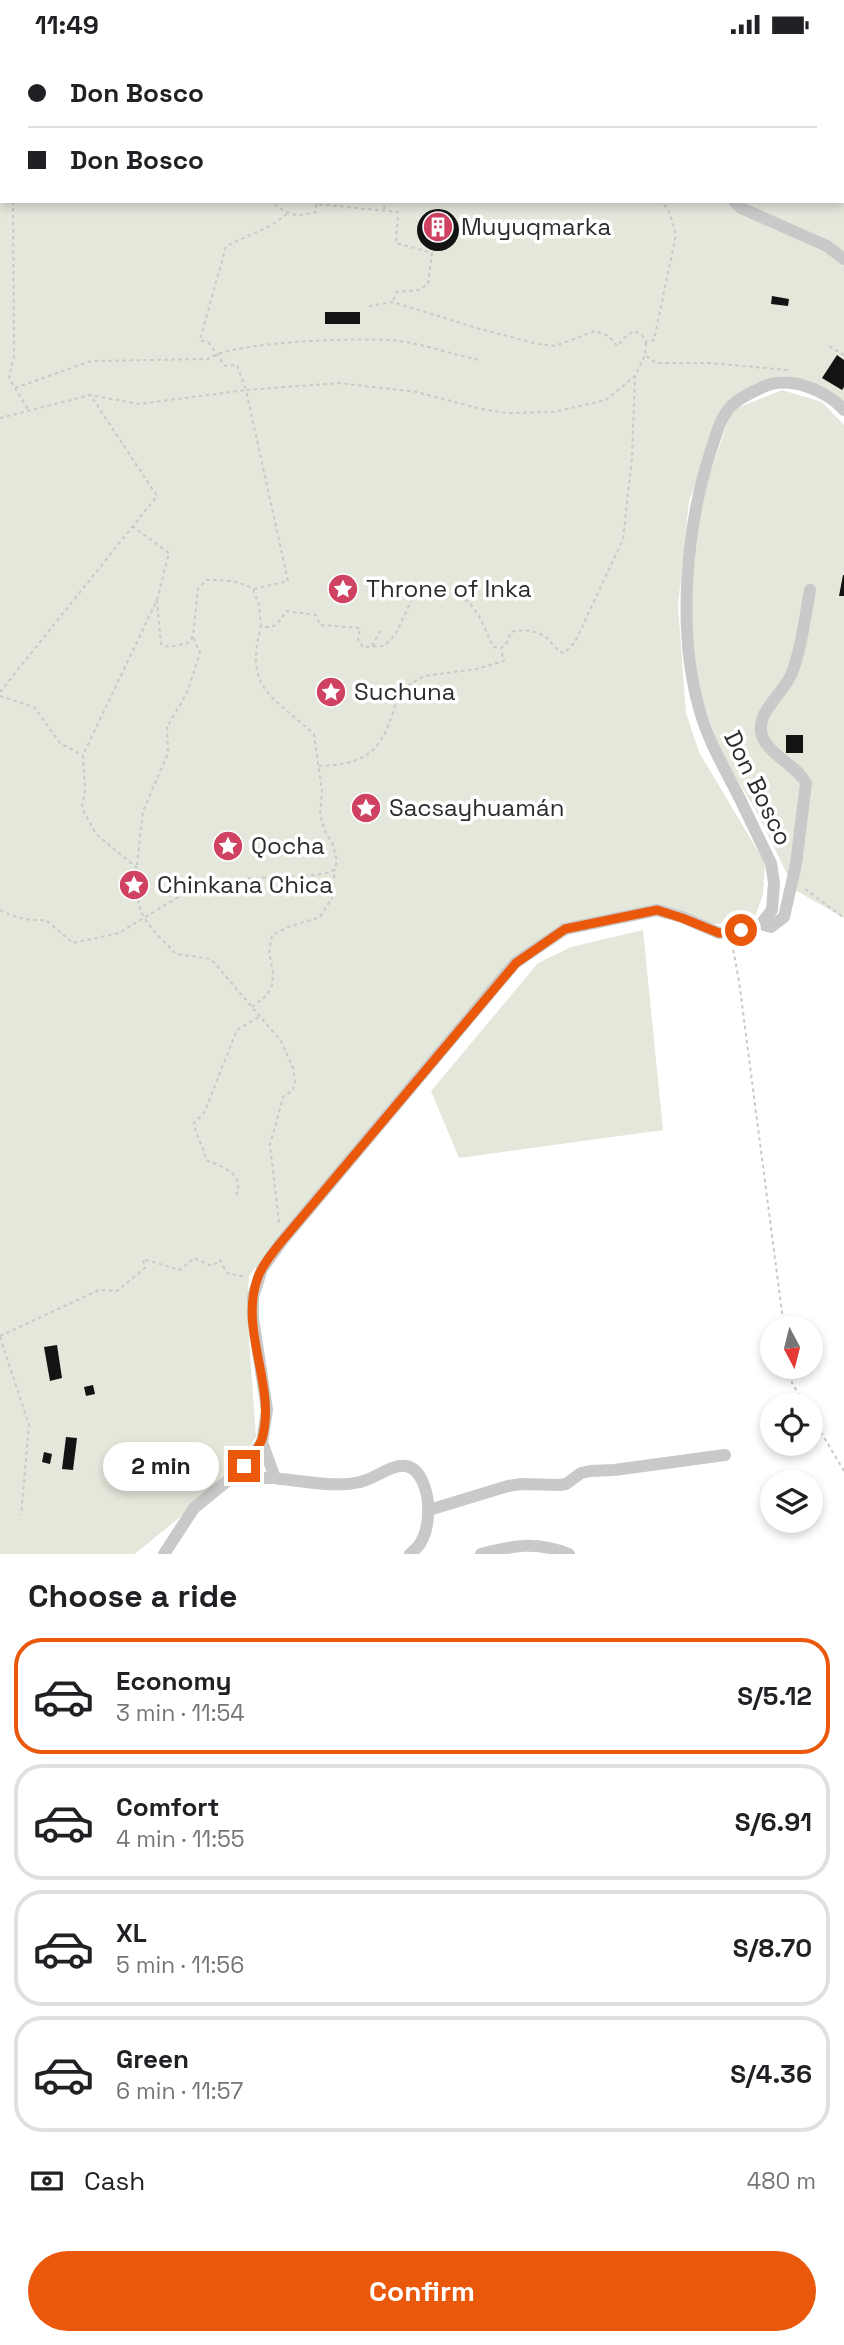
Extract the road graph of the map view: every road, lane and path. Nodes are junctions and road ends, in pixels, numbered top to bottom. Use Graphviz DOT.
graph roads {
  1 [pos="13,203"];
  2 [pos="271,203"];
  3 [pos="278,203"];
  4 [pos="316,203"];
  5 [pos="385,203"];
  6 [pos="660,203"];
  7 [pos="736,203"];
  8 [pos="277,207"];
  9 [pos="384,210"];
  10 [pos="288,213"];
  11 [pos="844,258"];
  12 [pos="393,302"];
  13 [pos="369,306"];
  14 [pos="646,342"];
  15 [pos="829,346"];
  16 [pos="217,353"];
  17 [pos="645,355"];
  18 [pos="844,355"];
  19 [pos="479,360"];
  20 [pos="792,371"];
  21 [pos="635,376"];
  22 [pos="15,388"];
  23 [pos="246,390"];
  24 [pos="90,394"];
  25 [pos="844,410"];
  26 [pos="30,411"];
  27 [pos="0,418"];
  28 [pos="132,526"];
  29 [pos="253,589"];
  30 [pos="810,590"];
  31 [pos="157,600"];
  32 [pos="261,626"];
  33 [pos="381,629"];
  34 [pos="193,636"];
  35 [pos="372,647"];
  36 [pos="501,648"];
  37 [pos="0,692"];
  38 [pos="0,696"];
  39 [pos="83,755"];
  40 [pos="319,766"];
  41 [pos="137,868"];
  42 [pos="335,868"];
  43 [pos="791,883"];
  44 [pos="0,910"];
  45 [pos="144,918"];
  46 [pos="844,918"];
  47 [pos="761,924"];
  48 [pos="730,932"];
  49 [pos="252,1007"];
  50 [pos="260,1017"];
  51 [pos="236,1195"];
  52 [pos="282,1241"];
  53 [pos="257,1279"];
  54 [pos="783,1316"];
  55 [pos="0,1336"];
  56 [pos="823,1436"];
  57 [pos="262,1442"];
  58 [pos="725,1455"];
  59 [pos="844,1471"];
  60 [pos="232,1478"];
  61 [pos="275,1478"];
  62 [pos="429,1510"];
  63 [pos="21,1515"];
  64 [pos="164,1554"];
  65 [pos="410,1554"];
  66 [pos="481,1554"];
  67 [pos="569,1554"];
  1 -- 22 [label="path"];
  2 -- 8 [label="path"];
  3 -- 8 [label="path"];
  4 -- 9 [label="path"];
  4 -- 10 [label="path"];
  5 -- 9 [label="path"];
  6 -- 14 [label="path"];
  7 -- 11 [label="street"];
  8 -- 10 [label="path"];
  9 -- 12 [label="path"];
  10 -- 16 [label="path"];
  12 -- 13 [label="path"];
  12 -- 14 [label="path"];
  14 -- 17 [label="path"];
  15 -- 18 [label="path"];
  16 -- 19 [label="path"];
  16 -- 22 [label="path"];
  16 -- 23 [label="path"];
  17 -- 20 [label="path"];
  17 -- 21 [label="path"];
  21 -- 23 [label="path"];
  21 -- 36 [label="path"];
  22 -- 26 [label="path"];
  23 -- 24 [label="path"];
  23 -- 29 [label="path"];
  24 -- 26 [label="path"];
  24 -- 28 [label="path"];
  25 -- 47 [label="street, Don Bosco"];
  26 -- 27 [label="path"];
  28 -- 31 [label="path"];
  28 -- 37 [label="path"];
  29 -- 32 [label="path"];
  29 -- 34 [label="path"];
  30 -- 43 [label="street"];
  31 -- 34 [label="path"];
  31 -- 39 [label="path"];
  32 -- 35 [label="path"];
  32 -- 40 [label="path"];
  33 -- 35 [label="path"];
  34 -- 41 [label="path"];
  35 -- 36 [label="path"];
  36 -- 40 [label="path"];
  38 -- 39 [label="path"];
  39 -- 41 [label="path"];
  40 -- 42 [label="path"];
  41 -- 45 [label="path"];
  42 -- 45 [label="path"];
  42 -- 49 [label="path"];
  43 -- 46 [label="path"];
  43 -- 47 [label="street"];
  44 -- 45 [label="path"];
  45 -- 49 [label="path"];
  47 -- 48 [label="street"];
  48 -- 52 [label="street"];
  48 -- 54 [label="path"];
  49 -- 50 [label="path"];
  50 -- 51 [label="path"];
  50 -- 52 [label="path"];
  52 -- 53 [label="street"];
  53 -- 55 [label="path"];
  53 -- 57 [label="street"];
  55 -- 63 [label="path"];
  56 -- 59 [label="path"];
  57 -- 60 [label="street"];
  57 -- 61 [label="street"];
  58 -- 62 [label="street"];
  60 -- 61 [label="street"];
  60 -- 64 [label="street"];
  61 -- 62 [label="street"];
  62 -- 65 [label="street"];
  66 -- 67 [label="street"];
}
